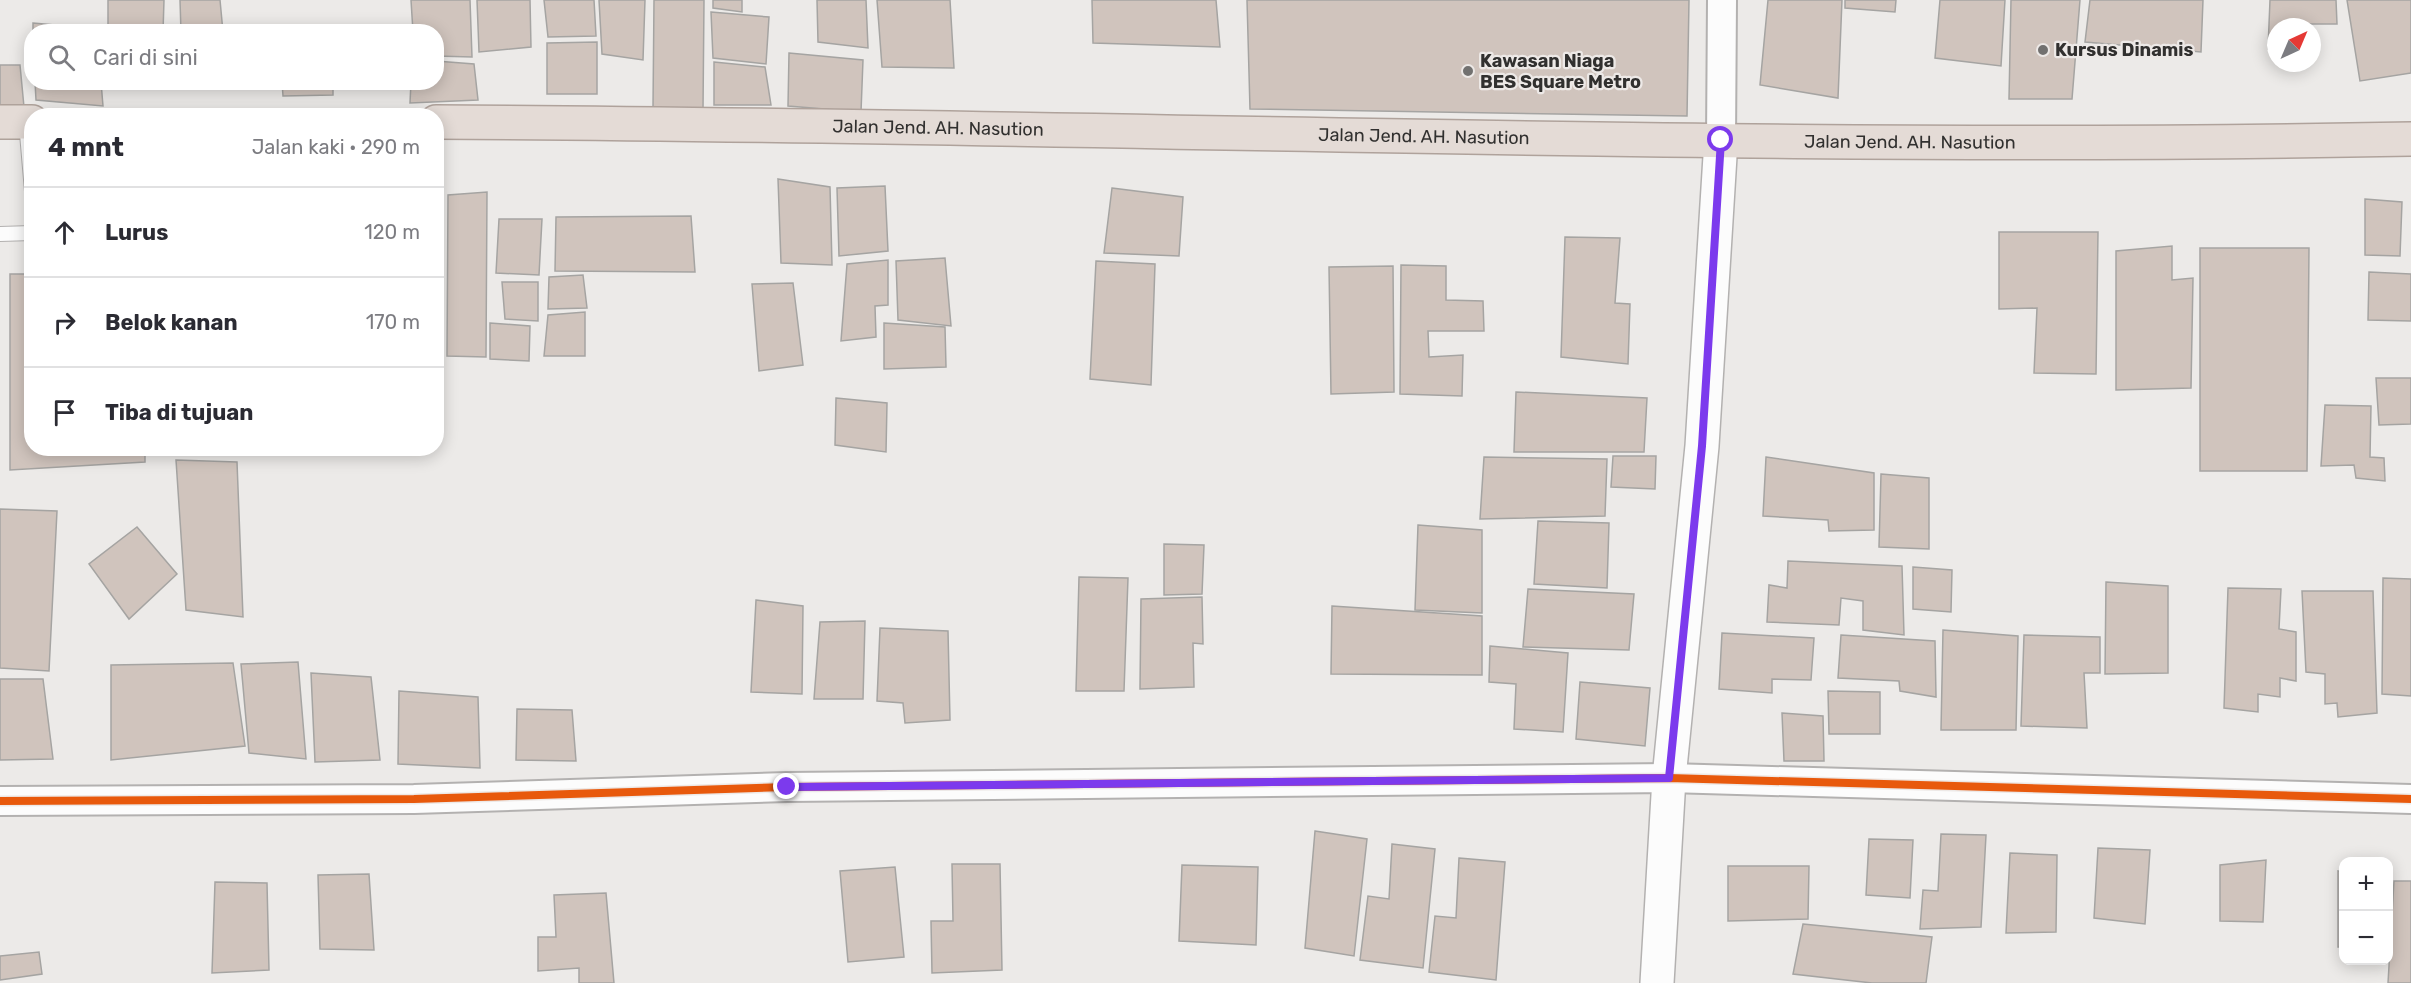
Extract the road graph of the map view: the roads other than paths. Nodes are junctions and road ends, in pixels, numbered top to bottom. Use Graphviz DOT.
graph roads {
  1 [pos="1722,0"];
  2 [pos="19,122"];
  3 [pos="444,122"];
  4 [pos="2411,139"];
  5 [pos="1721,140"];
  6 [pos="24,149"];
  7 [pos="24,233"];
  8 [pos="0,234"];
  9 [pos="1669,778"];
  10 [pos="2411,799"];
  11 [pos="0,801"];
  12 [pos="1657,983"];
  1 -- 5 [label="street"];
  2 -- 6 [label="lane"];
  3 -- 5 [label="highway, Jalan Jend. AH. Nasution"];
  4 -- 5 [label="highway, Jalan Jend. AH. Nasution"];
  5 -- 9 [label="street"];
  7 -- 8 [label="lane"];
  9 -- 10 [label="street"];
  9 -- 11 [label="street"];
  9 -- 12 [label="street"];
}
